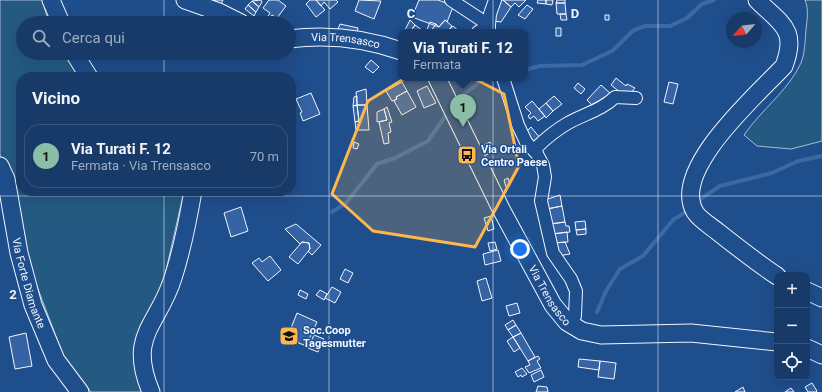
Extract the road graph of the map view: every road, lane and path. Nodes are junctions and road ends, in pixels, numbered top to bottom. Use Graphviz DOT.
graph roads {
  1 [pos="51,0"];
  2 [pos="185,0"];
  3 [pos="451,0"];
  4 [pos="495,0"];
  5 [pos="757,0"];
  6 [pos="58,16"];
  7 [pos="227,16"];
  8 [pos="489,28"];
  9 [pos="296,38"];
  10 [pos="398,50"];
  11 [pos="78,60"];
  12 [pos="86,72"];
  13 [pos="438,81"];
  14 [pos="504,81"];
  15 [pos="636,98"];
  16 [pos="537,154"];
  17 [pos="0,166"];
  18 [pos="192,196"];
  19 [pos="774,274"];
  20 [pos="810,292"];
  21 [pos="822,298"];
  22 [pos="575,316"];
  23 [pos="774,342"];
  24 [pos="810,349"];
  25 [pos="822,355"];
  26 [pos="80,392"];
  27 [pos="151,392"];
  1 -- 6 [label="main road"];
  2 -- 7 [label="main road"];
  3 -- 8 [label="street"];
  4 -- 8 [label="street"];
  5 -- 19 [label="main road"];
  9 -- 10 [label="main road, Via Trensasco"];
  11 -- 12 [label="main road"];
  13 -- 23 [label="main road, Via Trensasco"];
  14 -- 16 [label="street"];
  15 -- 16 [label="street"];
  16 -- 22 [label="street"];
  17 -- 26 [label="main road, Via Forte Diamante"];
  18 -- 27 [label="main road"];
  20 -- 21 [label="main road"];
  24 -- 25 [label="main road"];
}
